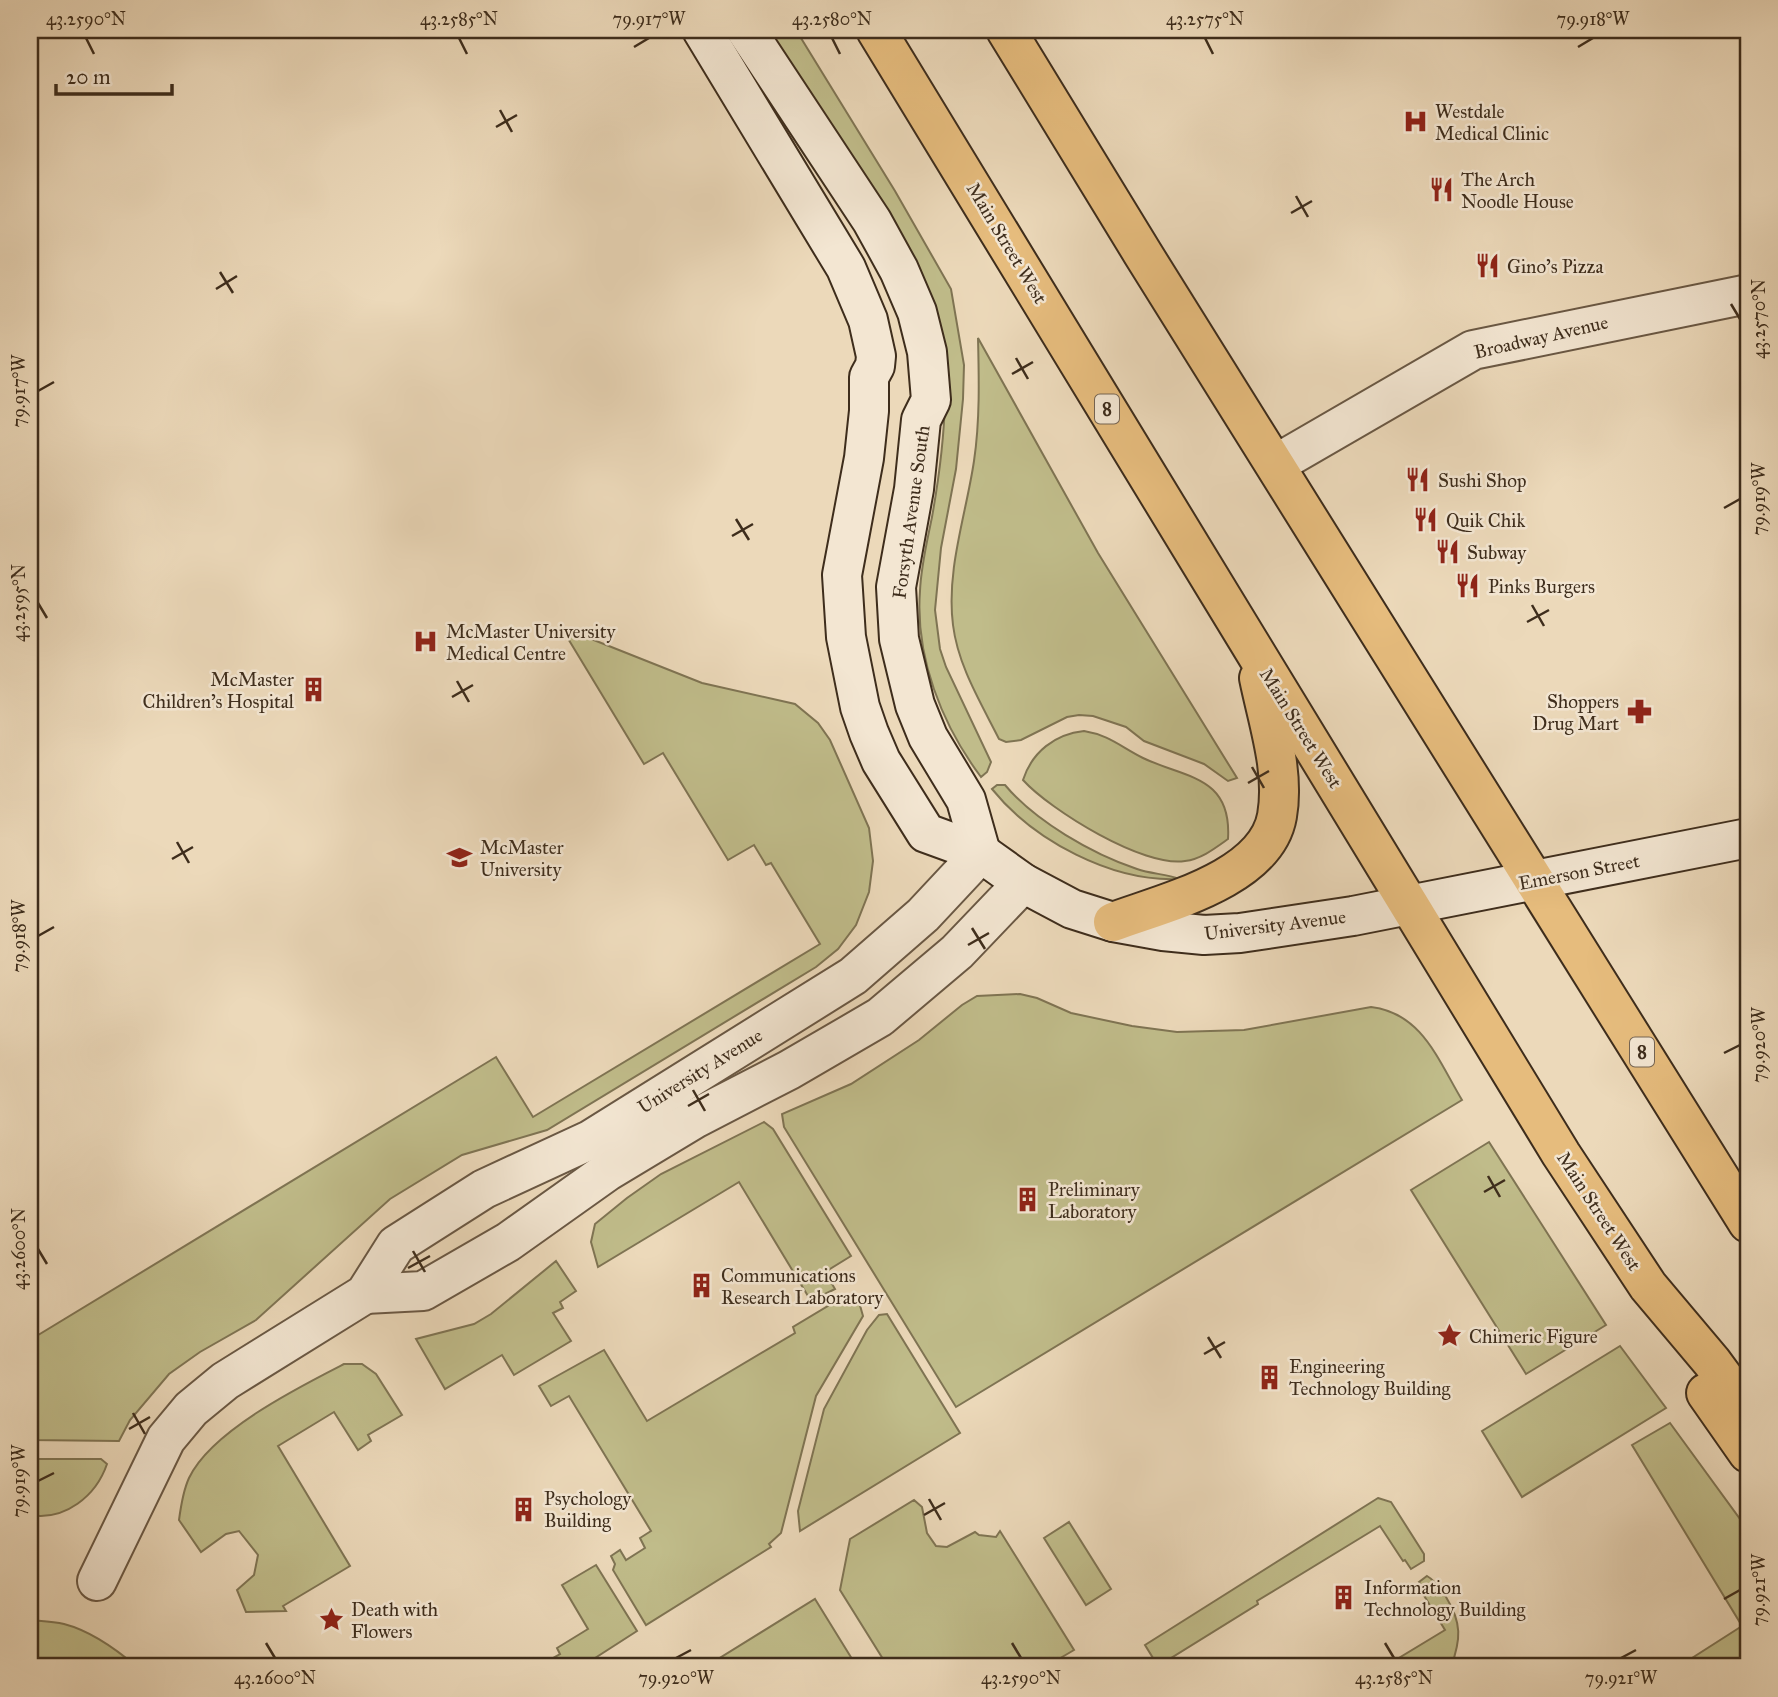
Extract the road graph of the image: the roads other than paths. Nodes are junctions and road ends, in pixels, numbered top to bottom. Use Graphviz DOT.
graph roads {
  1 [pos="702,30"];
  2 [pos="746,30"];
  3 [pos="876,30"];
  4 [pos="1006,30"];
  5 [pos="1748,293"];
  6 [pos="1276,464"];
  7 [pos="1254,652"];
  8 [pos="1748,838"];
  9 [pos="981,853"];
  10 [pos="1535,881"];
  11 [pos="1023,883"];
  12 [pos="1409,905"];
  13 [pos="1114,922"];
  14 [pos="1748,1223"];
  15 [pos="1648,1286"];
  16 [pos="365,1294"];
  17 [pos="1748,1411"];
  18 [pos="1748,1453"];
  19 [pos="97,1581"];
  1 -- 9 [label="street"];
  2 -- 9 [label="street, Forsyth Avenue South"];
  3 -- 7 [label="main road, Main Street West / 8"];
  4 -- 6 [label="main road, 8"];
  5 -- 6 [label="street, Broadway Avenue"];
  6 -- 10 [label="main road, 8"];
  7 -- 12 [label="main road, Main Street West / 8"];
  7 -- 13 [label="main road"];
  8 -- 10 [label="street, Emerson Street"];
  9 -- 11 [label="street, University Avenue"];
  9 -- 16 [label="street, University Avenue"];
  10 -- 12 [label="street, Emerson Street"];
  10 -- 14 [label="main road, 8"];
  11 -- 13 [label="street, University Avenue"];
  11 -- 16 [label="street, University Avenue"];
  12 -- 13 [label="street, University Avenue"];
  12 -- 15 [label="main road, Main Street West / 8"];
  15 -- 17 [label="main road, Main Street West / 8"];
  15 -- 18 [label="main road"];
  16 -- 19 [label="street, University Avenue"];
}
